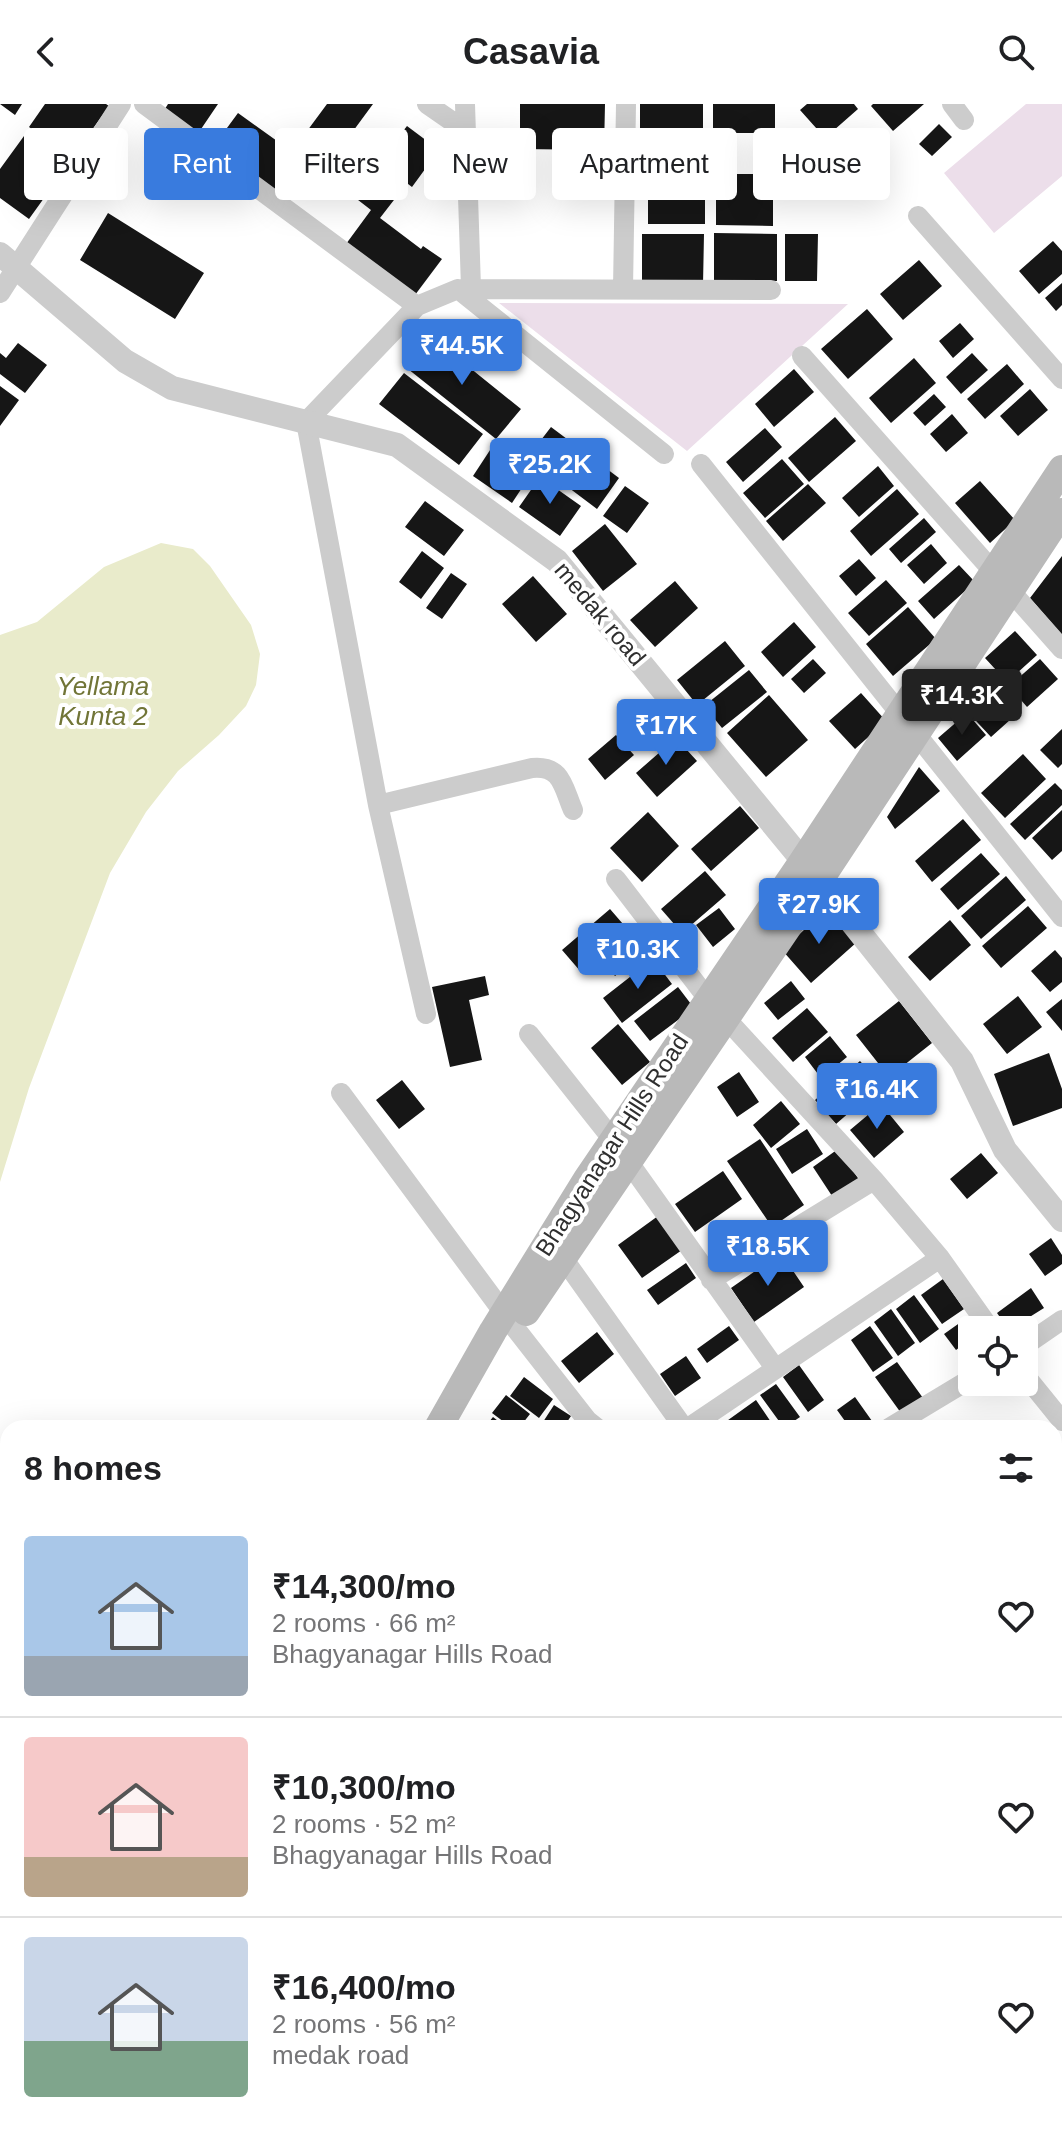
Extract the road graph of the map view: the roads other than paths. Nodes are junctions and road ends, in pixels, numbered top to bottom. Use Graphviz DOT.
graph roads {
  1 [pos="121,104"];
  2 [pos="144,104"];
  3 [pos="427,104"];
  4 [pos="465,104"];
  5 [pos="626,104"];
  6 [pos="462,128"];
  7 [pos="466,128"];
  8 [pos="465,200"];
  9 [pos="918,216"];
  10 [pos="8,262"];
  11 [pos="464,289"];
  12 [pos="623,289"];
  13 [pos="771,290"];
  14 [pos="0,293"];
  15 [pos="417,306"];
  16 [pos="802,356"];
  17 [pos="1062,379"];
  18 [pos="306,422"];
  19 [pos="664,454"];
  20 [pos="701,464"];
  21 [pos="1062,469"];
  22 [pos="1062,512"];
  23 [pos="1003,582"];
  24 [pos="1062,649"];
  25 [pos="907,725"];
  26 [pos="378,805"];
  27 [pos="573,810"];
  28 [pos="811,871"];
  29 [pos="616,879"];
  30 [pos="1062,917"];
  31 [pos="717,1009"];
  32 [pos="426,1014"];
  33 [pos="529,1034"];
  34 [pos="341,1093"];
  35 [pos="621,1151"];
  36 [pos="874,1180"];
  37 [pos="1059,1208"];
  38 [pos="563,1258"];
  39 [pos="940,1258"];
  40 [pos="711,1280"];
  41 [pos="981,1316"];
  42 [pos="1062,1320"];
  43 [pos="510,1321"];
  44 [pos="1038,1336"];
  45 [pos="775,1368"];
  46 [pos="958,1386"];
  47 [pos="1038,1391"];
  48 [pos="443,1420"];
  49 [pos="464,1420"];
  50 [pos="584,1420"];
  51 [pos="680,1420"];
  52 [pos="698,1420"];
  53 [pos="902,1420"];
  54 [pos="1061,1420"];
  1 -- 10 [label="street"];
  2 -- 15 [label="street"];
  3 -- 6 [label="street"];
  4 -- 7 [label="street"];
  5 -- 12 [label="street"];
  8 -- 11 [label="street"];
  9 -- 17 [label="street"];
  10 -- 14 [label="street"];
  10 -- 18 [label="street, medak road"];
  11 -- 12 [label="street"];
  11 -- 15 [label="street"];
  11 -- 19 [label="street"];
  12 -- 13 [label="street"];
  15 -- 18 [label="street"];
  16 -- 23 [label="street"];
  18 -- 26 [label="street"];
  18 -- 28 [label="street, medak road"];
  20 -- 25 [label="street"];
  21 -- 23 [label="main road, Bhagyanagar Hills Road"];
  22 -- 23 [label="main road, Bhagyanagar Hills Road"];
  23 -- 24 [label="street"];
  23 -- 25 [label="main road, Bhagyanagar Hills Road"];
  25 -- 28 [label="main road, Bhagyanagar Hills Road"];
  25 -- 30 [label="street"];
  26 -- 27 [label="street"];
  26 -- 32 [label="street"];
  28 -- 31 [label="main road, Bhagyanagar Hills Road"];
  28 -- 37 [label="street, medak road"];
  29 -- 31 [label="street"];
  31 -- 35 [label="main road, Bhagyanagar Hills Road"];
  31 -- 36 [label="street"];
  33 -- 35 [label="street"];
  34 -- 43 [label="street"];
  35 -- 38 [label="main road, Bhagyanagar Hills Road"];
  35 -- 40 [label="street"];
  35 -- 43 [label="main road, Bhagyanagar Hills Road"];
  36 -- 39 [label="street"];
  36 -- 40 [label="street"];
  38 -- 43 [label="main road, Bhagyanagar Hills Road"];
  38 -- 51 [label="street"];
  39 -- 41 [label="street"];
  39 -- 45 [label="street"];
  40 -- 45 [label="street"];
  42 -- 44 [label="street"];
  43 -- 48 [label="main road, Bhagyanagar Hills Road"];
  43 -- 49 [label="main road, Bhagyanagar Hills Road"];
  43 -- 50 [label="street"];
  45 -- 52 [label="street"];
  46 -- 53 [label="street"];
  47 -- 54 [label="street"];
}
